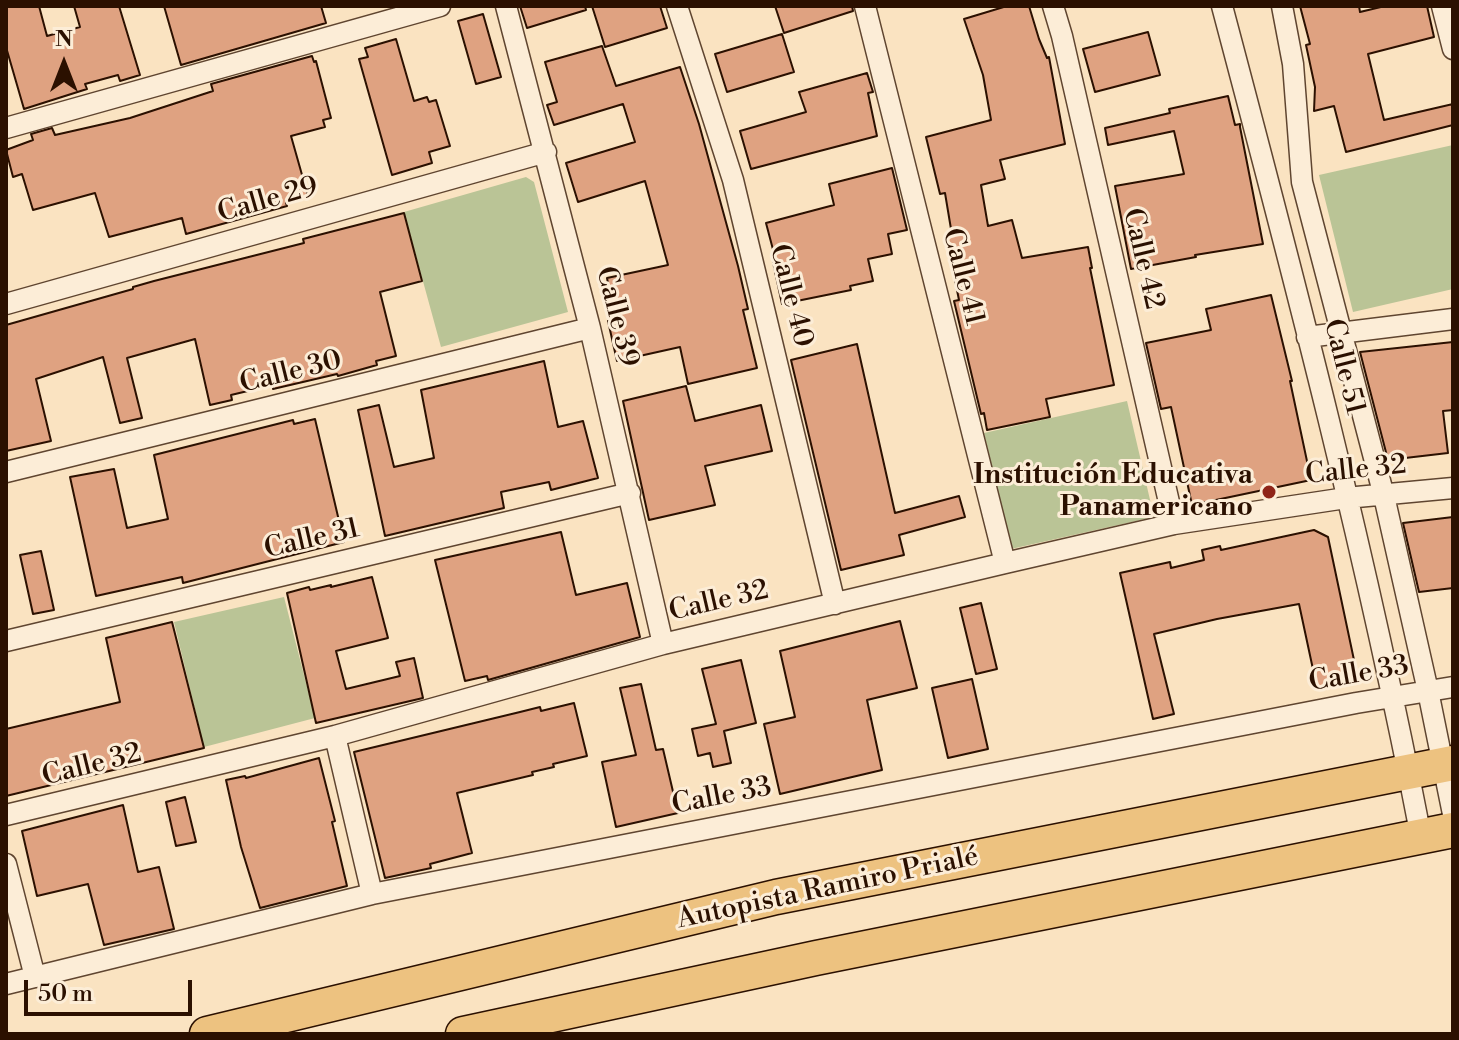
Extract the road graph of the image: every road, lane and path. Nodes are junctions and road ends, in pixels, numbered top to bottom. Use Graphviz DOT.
graph roads {
  1 [pos="440,6"];
  2 [pos="506,6"];
  3 [pos="677,6"];
  4 [pos="865,6"];
  5 [pos="1053,6"];
  6 [pos="1222,6"];
  7 [pos="1282,6"];
  8 [pos="1442,6"];
  9 [pos="1453,49"];
  10 [pos="6,128"];
  11 [pos="546,152"];
  12 [pos="6,304"];
  13 [pos="1453,319"];
  14 [pos="590,328"];
  15 [pos="1342,333"];
  16 [pos="1307,337"];
  17 [pos="6,472"];
  18 [pos="1453,488"];
  19 [pos="630,493"];
  20 [pos="1384,496"];
  21 [pos="1346,498"];
  22 [pos="1174,524"];
  23 [pos="1005,563"];
  24 [pos="835,604"];
  25 [pos="6,641"];
  26 [pos="663,644"];
  27 [pos="1453,687"];
  28 [pos="1428,691"];
  29 [pos="1394,696"];
  30 [pos="335,736"];
  31 [pos="1448,764"];
  32 [pos="1409,771"];
  33 [pos="1453,814"];
  34 [pos="6,815"];
  35 [pos="1437,833"];
  36 [pos="6,864"];
  37 [pos="372,894"];
  38 [pos="35,977"];
  39 [pos="6,984"];
  40 [pos="207,1034"];
  41 [pos="463,1034"];
  1 -- 10 [label="street"];
  2 -- 11 [label="street, Calle 39"];
  3 -- 24 [label="street, Calle 40"];
  4 -- 23 [label="street, Calle 41"];
  5 -- 22 [label="street, Calle 42"];
  6 -- 16 [label="street, Calle 51"];
  7 -- 15 [label="street, Calle 51"];
  8 -- 9 [label="street"];
  11 -- 12 [label="street, Calle 29"];
  11 -- 14 [label="street, Calle 39"];
  13 -- 15 [label="street"];
  14 -- 17 [label="street, Calle 30"];
  14 -- 19 [label="street, Calle 39"];
  15 -- 16 [label="street"];
  15 -- 20 [label="street, Calle 51"];
  16 -- 21 [label="street, Calle 51"];
  18 -- 20 [label="street, Calle 32"];
  19 -- 25 [label="street, Calle 31"];
  19 -- 26 [label="street, Calle 39"];
  20 -- 21 [label="street, Calle 32"];
  20 -- 28 [label="street, Calle 51"];
  21 -- 22 [label="street, Calle 32"];
  21 -- 29 [label="street, Calle 51"];
  22 -- 23 [label="street, Calle 32"];
  23 -- 24 [label="street, Calle 32"];
  24 -- 26 [label="street, Calle 32"];
  26 -- 30 [label="street, Calle 32"];
  27 -- 28 [label="street, Calle 33"];
  28 -- 29 [label="street, Calle 33"];
  28 -- 31 [label="street, Calle 51"];
  29 -- 32 [label="street, Calle 51"];
  29 -- 37 [label="street, Calle 33"];
  30 -- 34 [label="street, Calle 32"];
  30 -- 37 [label="street"];
  31 -- 32 [label="highway, Autopista Ramiro Prialé"];
  31 -- 33 [label="street, Calle 51"];
  32 -- 35 [label="street, Calle 51"];
  32 -- 40 [label="highway, Autopista Ramiro Prialé"];
  35 -- 41 [label="highway"];
  36 -- 38 [label="street"];
  37 -- 38 [label="street, Calle 33"];
  38 -- 39 [label="street, Calle 33"];
}
